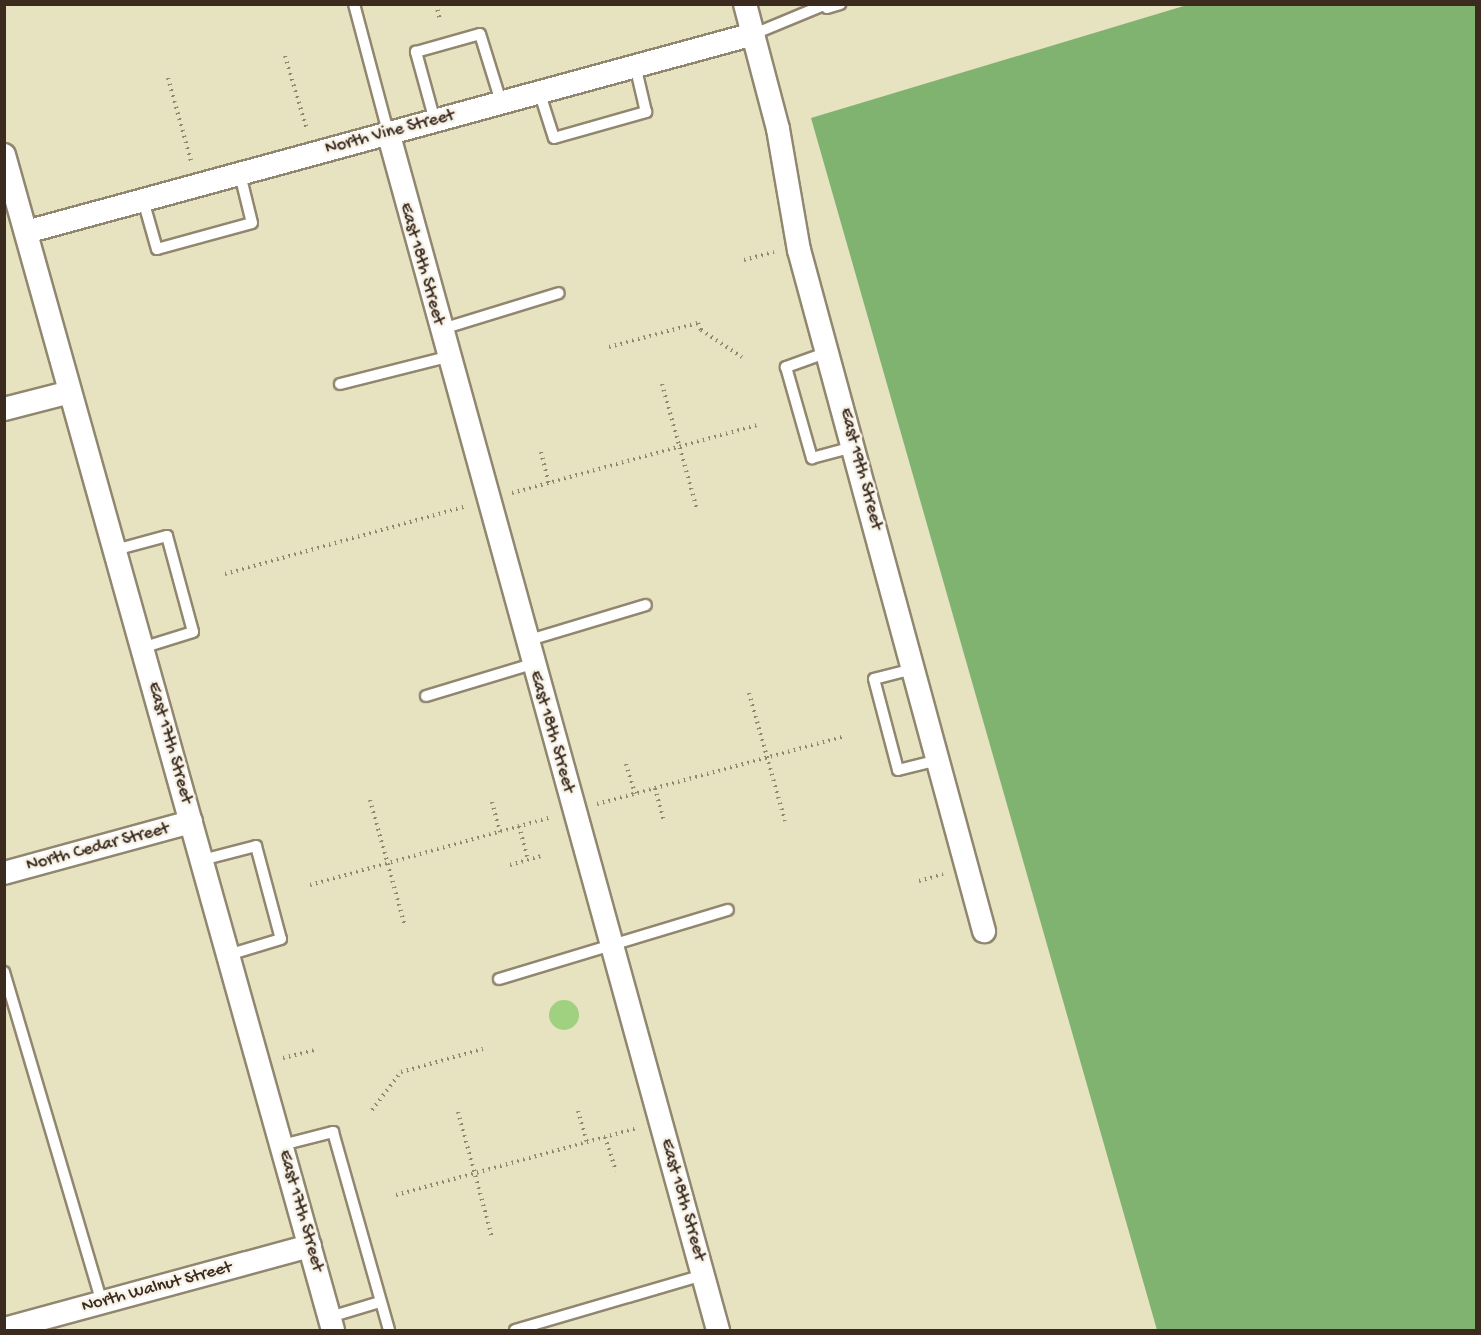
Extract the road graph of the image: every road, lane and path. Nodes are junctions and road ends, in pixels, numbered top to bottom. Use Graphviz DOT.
graph roads {
  1 [pos="354,4"];
  2 [pos="436,4"];
  3 [pos="745,4"];
  4 [pos="840,4"];
  5 [pos="827,6"];
  6 [pos="440,21"];
  7 [pos="754,34"];
  8 [pos="285,56"];
  9 [pos="635,65"];
  10 [pos="168,78"];
  11 [pos="539,91"];
  12 [pos="501,102"];
  13 [pos="435,122"];
  14 [pos="307,130"];
  15 [pos="388,132"];
  16 [pos="4,155"];
  17 [pos="191,161"];
  18 [pos="240,174"];
  19 [pos="143,200"];
  20 [pos="26,232"];
  21 [pos="783,250"];
  22 [pos="744,260"];
  23 [pos="559,293"];
  24 [pos="439,329"];
  25 [pos="609,347"];
  26 [pos="828,352"];
  27 [pos="447,357"];
  28 [pos="742,357"];
  29 [pos="340,384"];
  30 [pos="662,384"];
  31 [pos="70,392"];
  32 [pos="4,409"];
  33 [pos="760,424"];
  34 [pos="680,447"];
  35 [pos="853,447"];
  36 [pos="541,452"];
  37 [pos="549,483"];
  38 [pos="487,500"];
  39 [pos="697,509"];
  40 [pos="115,550"];
  41 [pos="225,574"];
  42 [pos="646,606"];
  43 [pos="526,641"];
  44 [pos="142,648"];
  45 [pos="532,664"];
  46 [pos="914,669"];
  47 [pos="749,693"];
  48 [pos="426,696"];
  49 [pos="845,736"];
  50 [pos="767,757"];
  51 [pos="938,760"];
  52 [pos="627,764"];
  53 [pos="655,788"];
  54 [pos="635,794"];
  55 [pos="370,800"];
  56 [pos="492,802"];
  57 [pos="574,810"];
  58 [pos="785,821"];
  59 [pos="191,822"];
  60 [pos="664,822"];
  61 [pos="519,826"];
  62 [pos="500,832"];
  63 [pos="541,856"];
  64 [pos="202,860"];
  65 [pos="528,860"];
  66 [pos="387,863"];
  67 [pos="510,865"];
  68 [pos="956,871"];
  69 [pos="4,873"];
  70 [pos="919,881"];
  71 [pos="310,885"];
  72 [pos="729,910"];
  73 [pos="405,926"];
  74 [pos="984,931"];
  75 [pos="612,945"];
  76 [pos="228,955"];
  77 [pos="4,972"];
  78 [pos="499,979"];
  79 [pos="483,1049"];
  80 [pos="316,1050"];
  81 [pos="282,1058"];
  82 [pos="372,1110"];
  83 [pos="578,1111"];
  84 [pos="458,1112"];
  85 [pos="660,1122"];
  86 [pos="605,1137"];
  87 [pos="586,1142"];
  88 [pos="282,1145"];
  89 [pos="616,1171"];
  90 [pos="475,1173"];
  91 [pos="396,1195"];
  92 [pos="492,1237"];
  93 [pos="309,1246"];
  94 [pos="703,1275"];
  95 [pos="380,1302"];
  96 [pos="102,1303"];
  97 [pos="332,1324"];
  98 [pos="4,1329"];
  99 [pos="388,1330"];
  100 [pos="515,1330"];
  101 [pos="718,1330"];
  1 -- 15 [label="lane"];
  2 -- 6 [label="path"];
  3 -- 7 [label="street, East 19th Street"];
  4 -- 5 [label="lane"];
  5 -- 7 [label="lane"];
  7 -- 9 [label="street, North Vine Street"];
  7 -- 26 [label="street, East 19th Street"];
  8 -- 14 [label="path"];
  9 -- 11 [label="street, North Vine Street"];
  9 -- 11 [label="lane"];
  10 -- 17 [label="path"];
  11 -- 12 [label="street, North Vine Street"];
  12 -- 13 [label="street, North Vine Street"];
  12 -- 13 [label="lane"];
  13 -- 15 [label="street, North Vine Street"];
  15 -- 18 [label="street, North Vine Street"];
  15 -- 24 [label="street, East 18th Street"];
  16 -- 20 [label="street, East 17th Street"];
  18 -- 19 [label="street, North Vine Street"];
  18 -- 19 [label="lane"];
  19 -- 20 [label="street, North Vine Street"];
  20 -- 31 [label="street, East 17th Street"];
  21 -- 22 [label="path"];
  23 -- 24 [label="lane"];
  24 -- 27 [label="street, East 18th Street"];
  25 -- 28 [label="path"];
  26 -- 35 [label="street, East 19th Street"];
  26 -- 35 [label="lane"];
  27 -- 29 [label="lane"];
  27 -- 38 [label="street, East 18th Street"];
  30 -- 34 [label="path"];
  31 -- 32 [label="street"];
  31 -- 40 [label="street, East 17th Street"];
  33 -- 34 [label="path"];
  34 -- 37 [label="path"];
  34 -- 39 [label="path"];
  35 -- 46 [label="street, East 19th Street"];
  36 -- 37 [label="path"];
  37 -- 38 [label="path"];
  38 -- 41 [label="path"];
  38 -- 43 [label="street, East 18th Street"];
  40 -- 44 [label="street, East 17th Street"];
  40 -- 44 [label="lane"];
  42 -- 43 [label="lane"];
  43 -- 45 [label="street, East 18th Street"];
  44 -- 59 [label="street, East 17th Street"];
  45 -- 48 [label="lane"];
  45 -- 57 [label="street, East 18th Street"];
  46 -- 51 [label="street, East 19th Street"];
  46 -- 51 [label="lane"];
  47 -- 50 [label="path"];
  49 -- 50 [label="path"];
  50 -- 53 [label="path"];
  50 -- 58 [label="path"];
  51 -- 74 [label="street, East 19th Street"];
  52 -- 54 [label="path"];
  53 -- 54 [label="path"];
  53 -- 60 [label="path"];
  54 -- 57 [label="path"];
  55 -- 66 [label="path"];
  56 -- 62 [label="path"];
  57 -- 61 [label="path"];
  57 -- 75 [label="street, East 18th Street"];
  59 -- 64 [label="street, East 17th Street"];
  59 -- 69 [label="street, North Cedar Street"];
  61 -- 62 [label="path"];
  61 -- 65 [label="path"];
  62 -- 66 [label="path"];
  63 -- 65 [label="path"];
  64 -- 76 [label="street, East 17th Street"];
  64 -- 76 [label="lane"];
  65 -- 67 [label="path"];
  66 -- 71 [label="path"];
  66 -- 73 [label="path"];
  68 -- 70 [label="path"];
  72 -- 75 [label="lane"];
  75 -- 78 [label="lane"];
  75 -- 85 [label="street, East 18th Street"];
  76 -- 88 [label="street, East 17th Street"];
  77 -- 96 [label="lane"];
  79 -- 82 [label="path"];
  80 -- 81 [label="path"];
  83 -- 87 [label="path"];
  84 -- 90 [label="path"];
  85 -- 86 [label="path"];
  85 -- 94 [label="street, East 18th Street"];
  86 -- 87 [label="path"];
  86 -- 89 [label="path"];
  87 -- 90 [label="path"];
  88 -- 93 [label="street, East 17th Street"];
  88 -- 95 [label="lane"];
  90 -- 91 [label="path"];
  90 -- 92 [label="path"];
  93 -- 96 [label="street, North Walnut Street"];
  93 -- 97 [label="street, East 17th Street"];
  94 -- 100 [label="lane"];
  94 -- 101 [label="street, East 18th Street"];
  95 -- 97 [label="lane"];
  95 -- 99 [label="lane"];
  96 -- 98 [label="street, North Walnut Street"];
}
